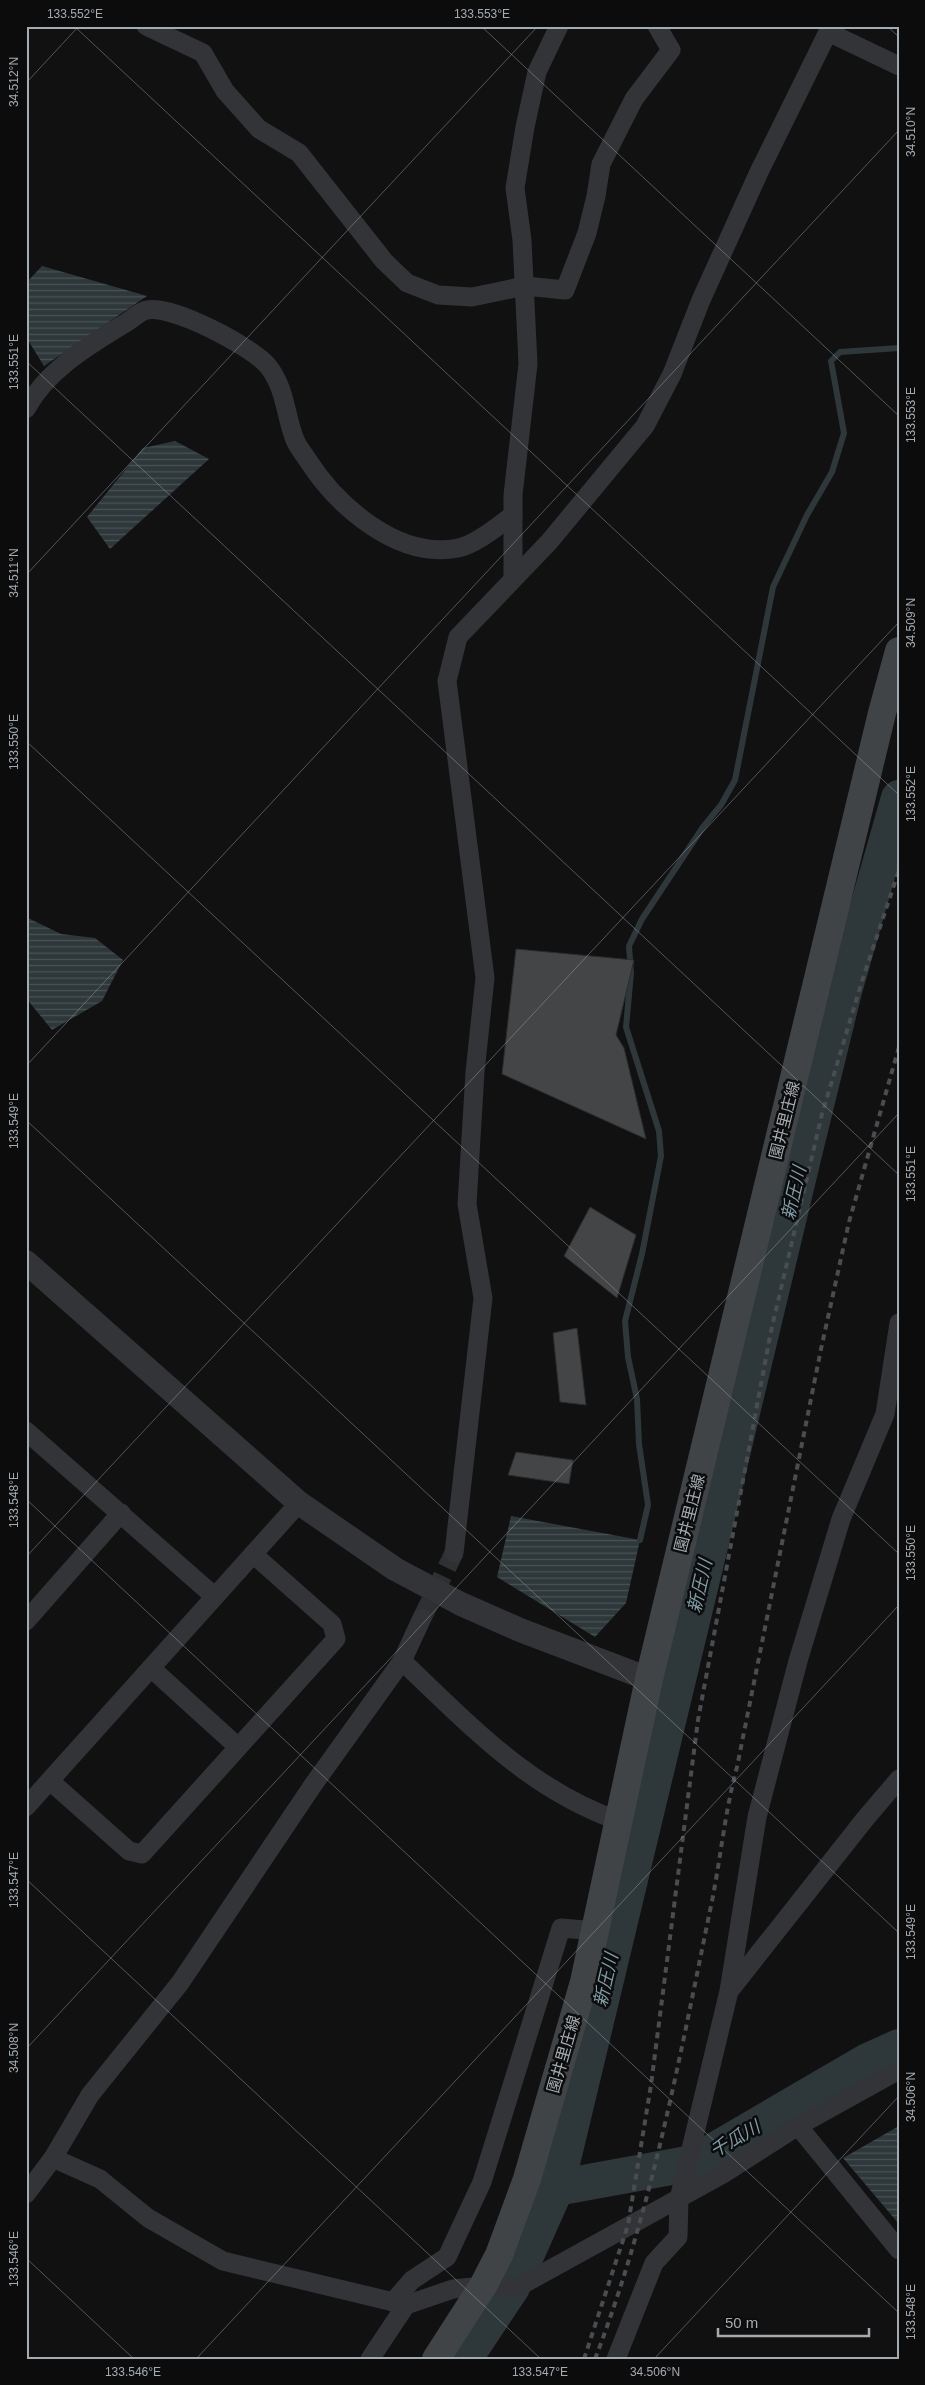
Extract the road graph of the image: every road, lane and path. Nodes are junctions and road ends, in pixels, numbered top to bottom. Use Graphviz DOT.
graph roads {
  1 [pos="146,26"];
  2 [pos="559,26"];
  3 [pos="657,26"];
  4 [pos="829,29"];
  5 [pos="899,66"];
  6 [pos="524,286"];
  7 [pos="26,410"];
  8 [pos="513,515"];
  9 [pos="513,580"];
  10 [pos="899,651"];
  11 [pos="26,1262"];
  12 [pos="899,1323"];
  13 [pos="28,1436"];
  14 [pos="299,1503"];
  15 [pos="121,1513"];
  16 [pos="454,1553"];
  17 [pos="253,1554"];
  18 [pos="214,1596"];
  19 [pos="422,1618"];
  20 [pos="26,1621"];
  21 [pos="402,1661"];
  22 [pos="151,1668"];
  23 [pos="649,1679"];
  24 [pos="238,1747"];
  25 [pos="899,1779"];
  26 [pos="50,1781"];
  27 [pos="26,1807"];
  28 [pos="620,1821"];
  29 [pos="597,1931"];
  30 [pos="729,1991"];
  31 [pos="899,2070"];
  32 [pos="798,2126"];
  33 [pos="53,2158"];
  34 [pos="26,2194"];
  35 [pos="678,2198"];
  36 [pos="899,2250"];
  37 [pos="482,2286"];
  38 [pos="399,2304"];
  39 [pos="370,2359"];
  40 [pos="436,2359"];
  41 [pos="616,2359"];
  1 -- 6 [label="street"];
  2 -- 6 [label="street"];
  3 -- 6 [label="street"];
  4 -- 5 [label="street"];
  4 -- 9 [label="street"];
  6 -- 8 [label="street"];
  7 -- 8 [label="street"];
  8 -- 9 [label="street"];
  9 -- 16 [label="street"];
  10 -- 23 [label="main road, 園井里庄線"];
  11 -- 14 [label="street"];
  12 -- 30 [label="street"];
  13 -- 15 [label="street"];
  14 -- 17 [label="street"];
  14 -- 23 [label="street"];
  15 -- 18 [label="street"];
  15 -- 20 [label="street"];
  17 -- 18 [label="street"];
  17 -- 24 [label="street"];
  18 -- 22 [label="street"];
  19 -- 21 [label="street"];
  21 -- 28 [label="street"];
  21 -- 33 [label="street"];
  22 -- 24 [label="street"];
  22 -- 26 [label="street"];
  23 -- 28 [label="main road, 園井里庄線"];
  24 -- 26 [label="street"];
  25 -- 30 [label="street"];
  26 -- 27 [label="street"];
  28 -- 29 [label="main road, 園井里庄線"];
  29 -- 37 [label="main road, 園井里庄線"];
  29 -- 38 [label="street"];
  30 -- 35 [label="street"];
  31 -- 32 [label="street"];
  32 -- 35 [label="street"];
  32 -- 36 [label="street"];
  33 -- 34 [label="street"];
  33 -- 38 [label="street"];
  35 -- 37 [label="street"];
  35 -- 41 [label="street"];
  37 -- 38 [label="street"];
  37 -- 40 [label="main road, 園井里庄線"];
  38 -- 39 [label="street"];
}
